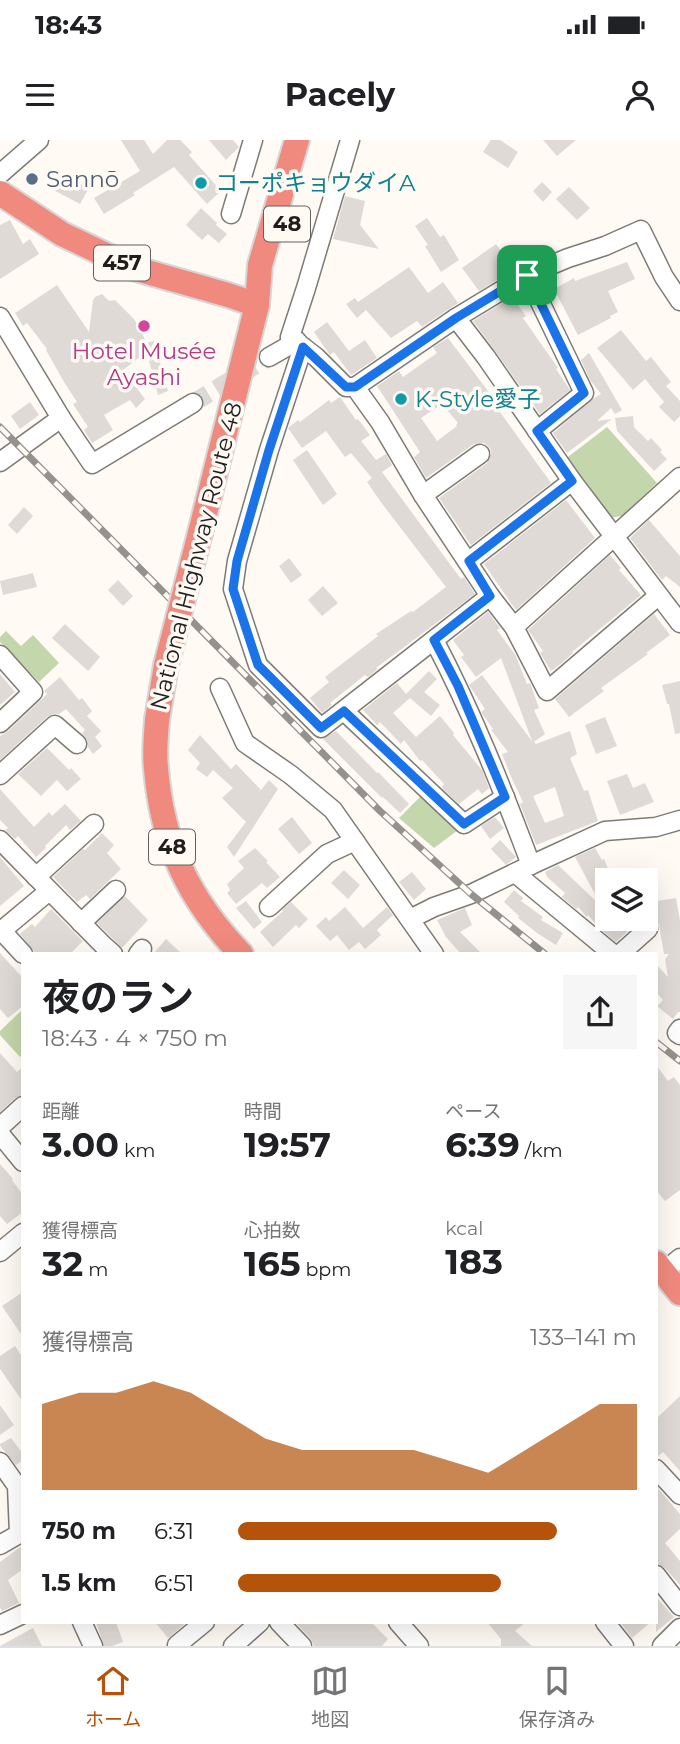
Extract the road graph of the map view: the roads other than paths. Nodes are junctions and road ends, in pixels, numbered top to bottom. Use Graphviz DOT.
graph roads {
  1 [pos="39,140"];
  2 [pos="253,140"];
  3 [pos="297,140"];
  4 [pos="312,140"];
  5 [pos="350,140"];
  6 [pos="0,174"];
  7 [pos="0,193"];
  8 [pos="231,214"];
  9 [pos="527,275"];
  10 [pos="680,301"];
  11 [pos="257,305"];
  12 [pos="0,317"];
  13 [pos="456,318"];
  14 [pos="300,344"];
  15 [pos="269,357"];
  16 [pos="355,387"];
  17 [pos="193,403"];
  18 [pos="61,418"];
  19 [pos="537,431"];
  20 [pos="480,454"];
  21 [pos="0,462"];
  22 [pos="680,477"];
  23 [pos="572,481"];
  24 [pos="423,495"];
  25 [pos="615,537"];
  26 [pos="469,561"];
  27 [pos="490,596"];
  28 [pos="658,596"];
  29 [pos="680,623"];
  30 [pos="514,627"];
  31 [pos="434,640"];
  32 [pos="0,655"];
  33 [pos="220,688"];
  34 [pos="344,711"];
  35 [pos="0,723"];
  36 [pos="77,744"];
  37 [pos="0,775"];
  38 [pos="505,797"];
  39 [pos="680,820"];
  40 [pos="94,824"];
  41 [pos="0,840"];
  42 [pos="355,841"];
  43 [pos="523,869"];
  44 [pos="36,877"];
  45 [pos="116,890"];
  46 [pos="49,891"];
  47 [pos="270,907"];
  48 [pos="410,919"];
  49 [pos="81,923"];
  50 [pos="646,931"];
  51 [pos="1,932"];
  52 [pos="21,952"];
  53 [pos="111,952"];
  54 [pos="239,952"];
  55 [pos="433,952"];
  56 [pos="611,952"];
  57 [pos="622,952"];
  58 [pos="680,1029"];
  59 [pos="680,1035"];
  60 [pos="21,1108"];
  61 [pos="0,1127"];
  62 [pos="0,1134"];
  63 [pos="21,1160"];
  64 [pos="21,1235"];
  65 [pos="0,1252"];
  66 [pos="667,1264"];
  67 [pos="680,1293"];
  68 [pos="0,1462"];
  69 [pos="658,1471"];
  70 [pos="680,1495"];
  71 [pos="0,1545"];
  72 [pos="658,1578"];
  73 [pos="680,1606"];
  74 [pos="21,1615"];
  75 [pos="83,1624"];
  76 [pos="203,1624"];
  77 [pos="258,1624"];
  78 [pos="281,1624"];
  79 [pos="400,1624"];
  80 [pos="607,1624"];
  81 [pos="0,1625"];
  82 [pos="680,1628"];
  83 [pos="177,1645"];
  84 [pos="93,1646"];
  85 [pos="233,1646"];
  86 [pos="302,1646"];
  87 [pos="419,1646"];
  88 [pos="624,1646"];
  89 [pos="662,1646"];
  1 -- 6 [label="street"];
  2 -- 8 [label="street"];
  3 -- 11 [label="highway, 48"];
  4 -- 11 [label="highway, 48"];
  5 -- 14 [label="street"];
  7 -- 11 [label="highway, 457"];
  9 -- 10 [label="street"];
  9 -- 13 [label="street"];
  9 -- 19 [label="street"];
  11 -- 54 [label="highway, National Highway Route 48 / 48, bridge"];
  12 -- 18 [label="street"];
  13 -- 16 [label="street"];
  13 -- 19 [label="street"];
  14 -- 15 [label="street"];
  14 -- 16 [label="street"];
  14 -- 34 [label="street"];
  16 -- 24 [label="street"];
  17 -- 18 [label="street"];
  18 -- 21 [label="street"];
  19 -- 23 [label="street"];
  20 -- 24 [label="street"];
  22 -- 25 [label="street"];
  23 -- 25 [label="street"];
  23 -- 26 [label="street"];
  24 -- 26 [label="street"];
  25 -- 28 [label="street"];
  25 -- 30 [label="street"];
  26 -- 27 [label="street"];
  27 -- 30 [label="street"];
  27 -- 31 [label="street"];
  28 -- 29 [label="street"];
  28 -- 30 [label="street"];
  31 -- 34 [label="street"];
  31 -- 38 [label="street"];
  32 -- 35 [label="street"];
  33 -- 42 [label="street"];
  34 -- 38 [label="street"];
  36 -- 37 [label="street"];
  38 -- 43 [label="street"];
  39 -- 43 [label="street"];
  40 -- 44 [label="street"];
  41 -- 44 [label="street"];
  42 -- 47 [label="street"];
  42 -- 48 [label="street"];
  43 -- 48 [label="street"];
  43 -- 56 [label="street"];
  44 -- 46 [label="street"];
  45 -- 49 [label="street"];
  46 -- 49 [label="street"];
  46 -- 51 [label="street"];
  48 -- 55 [label="street"];
  49 -- 53 [label="street"];
  50 -- 57 [label="street"];
  51 -- 52 [label="street"];
  58 -- 59 [label="street"];
  60 -- 61 [label="street"];
  62 -- 63 [label="street"];
  64 -- 65 [label="street"];
  66 -- 67 [label="highway"];
  68 -- 71 [label="street"];
  69 -- 70 [label="street"];
  72 -- 73 [label="street"];
  74 -- 81 [label="street"];
  75 -- 84 [label="street"];
  76 -- 83 [label="street"];
  77 -- 85 [label="street"];
  78 -- 86 [label="street"];
  79 -- 87 [label="street"];
  80 -- 88 [label="street"];
  82 -- 89 [label="street"];
}
